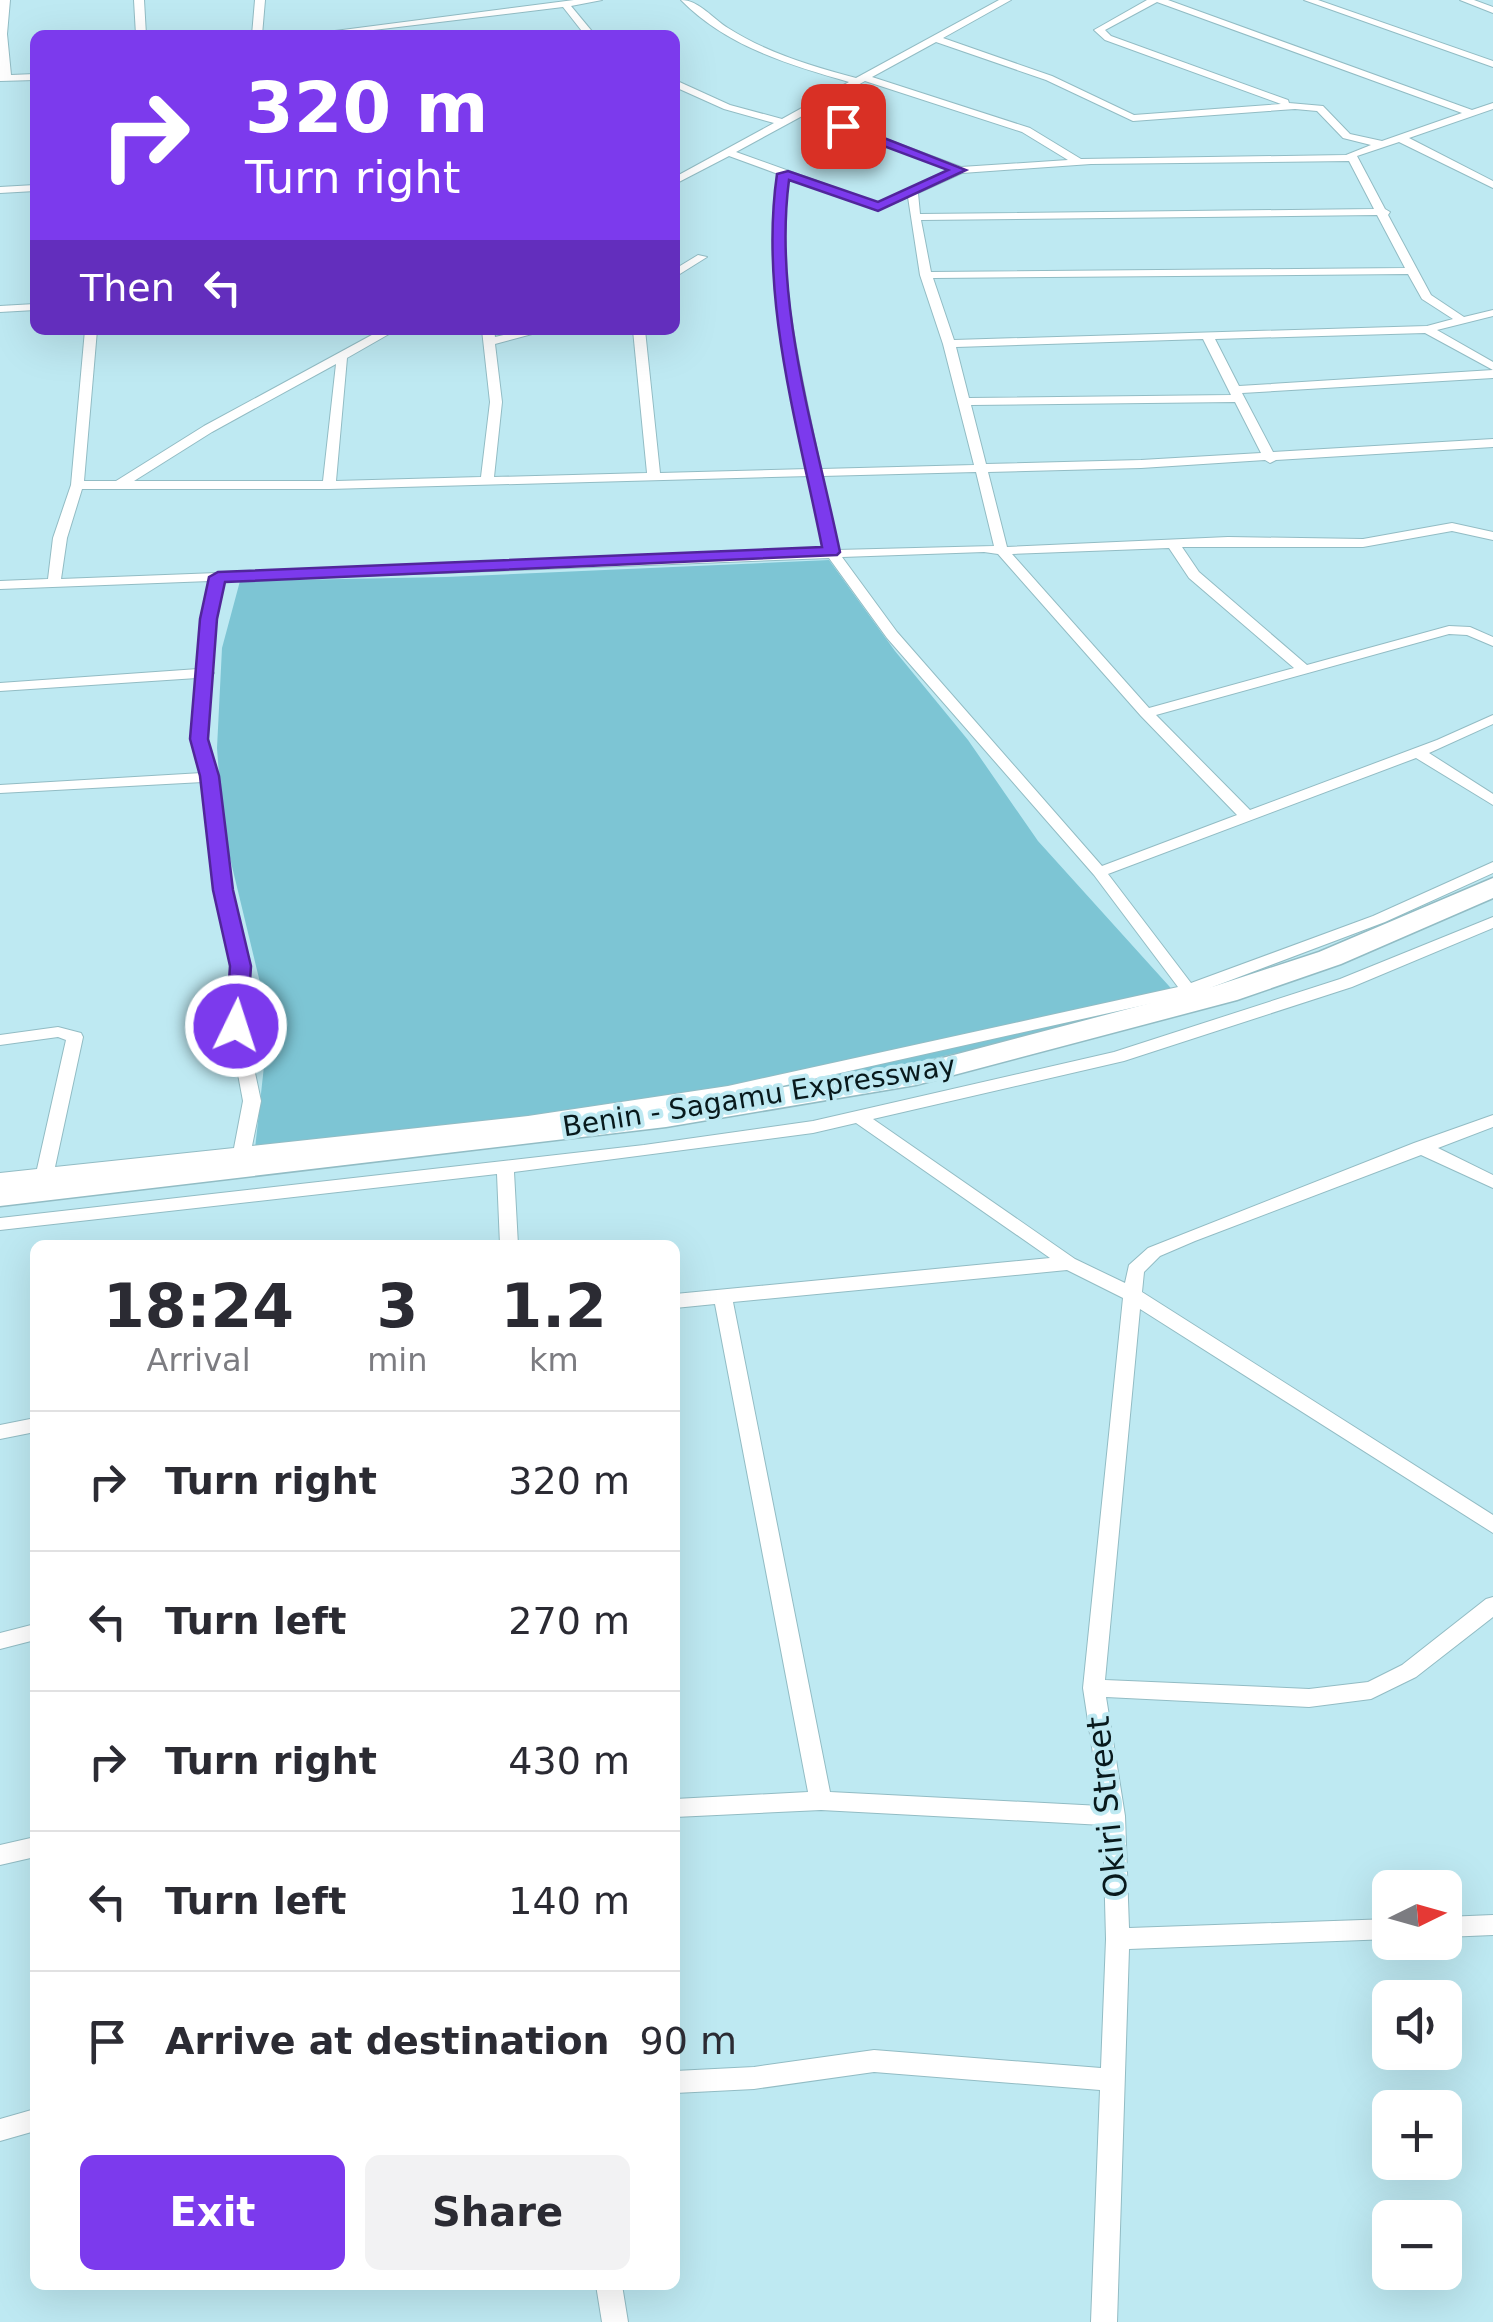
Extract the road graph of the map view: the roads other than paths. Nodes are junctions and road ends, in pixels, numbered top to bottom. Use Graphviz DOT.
graph roads {
  1 [pos="5,0"];
  2 [pos="140,0"];
  3 [pos="260,0"];
  4 [pos="597,0"];
  5 [pos="686,0"];
  6 [pos="1006,0"];
  7 [pos="1156,0"];
  8 [pos="1309,0"];
  9 [pos="1465,0"];
  10 [pos="542,4"];
  11 [pos="565,4"];
  12 [pos="1493,10"];
  13 [pos="140,30"];
  14 [pos="257,30"];
  15 [pos="347,30"];
  16 [pos="586,30"];
  17 [pos="1,34"];
  18 [pos="936,39"];
  19 [pos="1493,64"];
  20 [pos="30,77"];
  21 [pos="3,78"];
  22 [pos="862,80"];
  23 [pos="680,85"];
  24 [pos="694,91"];
  25 [pos="680,95"];
  26 [pos="1295,106"];
  27 [pos="1493,106"];
  28 [pos="806,112"];
  29 [pos="1471,113"];
  30 [pos="782,122"];
  31 [pos="1400,138"];
  32 [pos="1382,144"];
  33 [pos="731,154"];
  34 [pos="1352,158"];
  35 [pos="1080,162"];
  36 [pos="960,170"];
  37 [pos="681,172"];
  38 [pos="783,174"];
  39 [pos="1491,183"];
  40 [pos="30,188"];
  41 [pos="0,190"];
  42 [pos="912,192"];
  43 [pos="1385,212"];
  44 [pos="915,217"];
  45 [pos="702,257"];
  46 [pos="680,271"];
  47 [pos="1410,271"];
  48 [pos="926,275"];
  49 [pos="30,307"];
  50 [pos="0,309"];
  51 [pos="1493,313"];
  52 [pos="1460,319"];
  53 [pos="1427,330"];
  54 [pos="92,335"];
  55 [pos="382,335"];
  56 [pos="640,335"];
  57 [pos="1207,335"];
  58 [pos="488,336"];
  59 [pos="949,344"];
  60 [pos="342,359"];
  61 [pos="1493,370"];
  62 [pos="1236,394"];
  63 [pos="964,402"];
  64 [pos="1493,443"];
  65 [pos="1270,459"];
  66 [pos="979,466"];
  67 [pos="817,473"];
  68 [pos="654,478"];
  69 [pos="487,480"];
  70 [pos="77,485"];
  71 [pos="118,485"];
  72 [pos="329,485"];
  73 [pos="1489,532"];
  74 [pos="1174,544"];
  75 [pos="831,552"];
  76 [pos="1002,552"];
  77 [pos="218,577"];
  78 [pos="54,583"];
  79 [pos="0,585"];
  80 [pos="1493,642"];
  81 [pos="1304,670"];
  82 [pos="207,673"];
  83 [pos="0,687"];
  84 [pos="1146,714"];
  85 [pos="1493,720"];
  86 [pos="1417,752"];
  87 [pos="210,776"];
  88 [pos="0,789"];
  89 [pos="1493,801"];
  90 [pos="1248,817"];
  91 [pos="1493,867"];
  92 [pos="1099,872"];
  93 [pos="1493,887"];
  94 [pos="1493,906"];
  95 [pos="1493,922"];
  96 [pos="1431,924"];
  97 [pos="1188,990"];
  98 [pos="0,1040"];
  99 [pos="859,1117"];
  100 [pos="1493,1121"];
  101 [pos="1420,1147"];
  102 [pos="242,1152"];
  103 [pos="504,1167"];
  104 [pos="44,1174"];
  105 [pos="0,1180"];
  106 [pos="1493,1182"];
  107 [pos="0,1194"];
  108 [pos="0,1213"];
  109 [pos="0,1224"];
  110 [pos="509,1240"];
  111 [pos="1069,1264"];
  112 [pos="1131,1294"];
  113 [pos="724,1297"];
  114 [pos="680,1301"];
  115 [pos="30,1426"];
  116 [pos="0,1432"];
  117 [pos="1493,1525"];
  118 [pos="1493,1605"];
  119 [pos="30,1633"];
  120 [pos="0,1640"];
  121 [pos="1094,1688"];
  122 [pos="821,1801"];
  123 [pos="680,1808"];
  124 [pos="1114,1816"];
  125 [pos="30,1848"];
  126 [pos="0,1856"];
  127 [pos="1493,1925"];
  128 [pos="1462,1926"];
  129 [pos="1372,1930"];
  130 [pos="1118,1940"];
  131 [pos="1113,2080"];
  132 [pos="680,2082"];
  133 [pos="30,2121"];
  134 [pos="0,2130"];
  135 [pos="611,2290"];
  136 [pos="615,2322"];
  137 [pos="1104,2322"];
  1 -- 17 [label="street"];
  2 -- 13 [label="street"];
  3 -- 14 [label="street"];
  4 -- 11 [label="street"];
  5 -- 22 [label="street"];
  6 -- 18 [label="street"];
  7 -- 26 [label="street"];
  7 -- 29 [label="street"];
  8 -- 19 [label="street"];
  9 -- 12 [label="street"];
  10 -- 11 [label="street"];
  10 -- 15 [label="street"];
  11 -- 16 [label="street"];
  17 -- 21 [label="street"];
  18 -- 22 [label="street"];
  18 -- 26 [label="street"];
  20 -- 21 [label="street"];
  22 -- 28 [label="street"];
  22 -- 35 [label="street"];
  23 -- 24 [label="street"];
  24 -- 25 [label="street"];
  24 -- 30 [label="street"];
  26 -- 32 [label="street"];
  27 -- 29 [label="street"];
  28 -- 30 [label="street"];
  28 -- 36 [label="street"];
  29 -- 31 [label="street"];
  30 -- 33 [label="street"];
  31 -- 32 [label="street"];
  31 -- 39 [label="street"];
  32 -- 34 [label="street"];
  33 -- 37 [label="street"];
  33 -- 38 [label="street"];
  34 -- 35 [label="street"];
  34 -- 43 [label="street"];
  35 -- 36 [label="street"];
  36 -- 42 [label="street"];
  38 -- 42 [label="street"];
  38 -- 67 [label="street"];
  40 -- 41 [label="street"];
  42 -- 44 [label="street"];
  43 -- 44 [label="street"];
  43 -- 47 [label="street"];
  44 -- 48 [label="street"];
  45 -- 46 [label="street"];
  47 -- 48 [label="street"];
  47 -- 52 [label="street"];
  48 -- 59 [label="street"];
  49 -- 50 [label="street"];
  51 -- 52 [label="street"];
  52 -- 53 [label="street"];
  53 -- 57 [label="street"];
  53 -- 61 [label="street"];
  54 -- 70 [label="street"];
  55 -- 60 [label="street"];
  56 -- 68 [label="street"];
  57 -- 59 [label="street"];
  57 -- 62 [label="street"];
  58 -- 69 [label="street"];
  59 -- 63 [label="street"];
  60 -- 71 [label="street"];
  60 -- 72 [label="street"];
  61 -- 62 [label="street"];
  62 -- 63 [label="street"];
  62 -- 65 [label="street"];
  63 -- 66 [label="street"];
  64 -- 65 [label="street"];
  65 -- 66 [label="street"];
  66 -- 67 [label="street"];
  66 -- 76 [label="street"];
  67 -- 68 [label="street"];
  67 -- 75 [label="street"];
  68 -- 69 [label="street"];
  69 -- 72 [label="street"];
  70 -- 71 [label="street"];
  70 -- 78 [label="street"];
  71 -- 72 [label="street"];
  73 -- 74 [label="street"];
  74 -- 76 [label="street"];
  74 -- 81 [label="street"];
  75 -- 76 [label="street"];
  75 -- 77 [label="street"];
  75 -- 92 [label="street"];
  76 -- 84 [label="street"];
  77 -- 78 [label="street"];
  77 -- 82 [label="street"];
  78 -- 79 [label="street"];
  80 -- 81 [label="street"];
  81 -- 84 [label="street"];
  82 -- 83 [label="street"];
  82 -- 87 [label="street"];
  84 -- 90 [label="street"];
  85 -- 86 [label="street"];
  86 -- 89 [label="street"];
  86 -- 90 [label="street"];
  87 -- 88 [label="street"];
  87 -- 102 [label="street"];
  90 -- 92 [label="street"];
  91 -- 97 [label="street"];
  92 -- 97 [label="street"];
  93 -- 96 [label="highway, Benin - Sagamu Expressway"];
  94 -- 96 [label="highway"];
  95 -- 99 [label="street"];
  96 -- 107 [label="highway, Benin - Sagamu Expressway"];
  96 -- 108 [label="highway"];
  97 -- 102 [label="street"];
  98 -- 104 [label="street"];
  99 -- 103 [label="street"];
  99 -- 111 [label="street"];
  100 -- 101 [label="street"];
  101 -- 106 [label="street"];
  101 -- 112 [label="street"];
  102 -- 104 [label="street"];
  103 -- 109 [label="street"];
  103 -- 110 [label="street"];
  104 -- 105 [label="street"];
  111 -- 112 [label="street"];
  111 -- 113 [label="street"];
  112 -- 117 [label="street"];
  112 -- 121 [label="street, Okiri Street"];
  113 -- 114 [label="street"];
  113 -- 122 [label="street"];
  115 -- 116 [label="street"];
  118 -- 121 [label="street"];
  119 -- 120 [label="street"];
  121 -- 124 [label="street, Okiri Street"];
  122 -- 123 [label="street"];
  122 -- 124 [label="street"];
  124 -- 130 [label="street, Okiri Street"];
  125 -- 126 [label="street"];
  127 -- 128 [label="street"];
  129 -- 130 [label="street"];
  130 -- 131 [label="street, Okiri Street"];
  131 -- 132 [label="street"];
  131 -- 137 [label="street, Okiri Street"];
  133 -- 134 [label="street"];
  135 -- 136 [label="street"];
}
